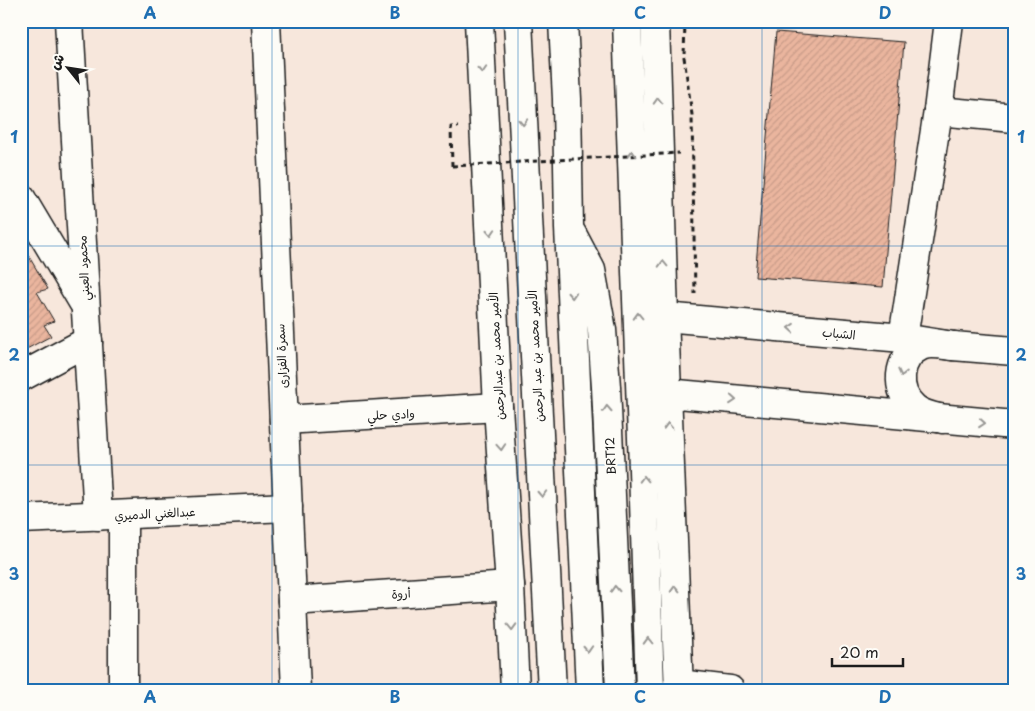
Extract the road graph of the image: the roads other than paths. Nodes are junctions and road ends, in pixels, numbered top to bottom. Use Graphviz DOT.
graph roads {
  1 [pos="69,21"];
  2 [pos="266,21"];
  3 [pos="479,21"];
  4 [pos="518,21"];
  5 [pos="563,21"];
  6 [pos="626,21"];
  7 [pos="656,21"];
  8 [pos="948,21"];
  9 [pos="938,111"];
  10 [pos="1014,118"];
  11 [pos="21,198"];
  12 [pos="569,228"];
  13 [pos="85,305"];
  14 [pos="664,317"];
  15 [pos="903,338"];
  16 [pos="88,342"];
  17 [pos="953,346"];
  18 [pos="1014,351"];
  19 [pos="21,378"];
  20 [pos="667,393"];
  21 [pos="498,407"];
  22 [pos="944,419"];
  23 [pos="284,420"];
  24 [pos="1014,425"];
  25 [pos="288,507"];
  26 [pos="110,515"];
  27 [pos="21,519"];
  28 [pos="510,586"];
  29 [pos="292,601"];
  30 [pos="678,687"];
  31 [pos="123,690"];
  32 [pos="296,690"];
  33 [pos="515,690"];
  34 [pos="552,690"];
  35 [pos="590,690"];
  36 [pos="620,690"];
  37 [pos="650,690"];
  38 [pos="730,690"];
  1 -- 13 [label="street, محمود العيني"];
  2 -- 23 [label="street, سمرة الفزارى"];
  3 -- 21 [label="street, الأمير محمد بن عبدالرحمن, one-way"];
  4 -- 34 [label="street, الأمير محمد بن عبد الرحمن, one-way"];
  5 -- 12 [label="street, BRT12"];
  37 -- 6 [label="street, one-way"];
  14 -- 7 [label="street, one-way"];
  8 -- 9 [label="street"];
  9 -- 10 [label="street"];
  9 -- 15 [label="street"];
  11 -- 13 [label="street"];
  12 -- 35 [label="street, BRT12, one-way"];
  36 -- 12 [label="street, BRT12, one-way"];
  13 -- 16 [label="street, محمود العيني"];
  15 -- 14 [label="street, الشباب, one-way"];
  14 -- 20 [label="street"];
  15 -- 17 [label="street, الشباب"];
  16 -- 19 [label="street"];
  16 -- 26 [label="street, محمود العيني"];
  17 -- 18 [label="street, الشباب"];
  17 -- 22 [label="street, one-way"];
  20 -- 22 [label="street, one-way"];
  30 -- 20 [label="street, one-way"];
  21 -- 23 [label="street, وادي حلي"];
  21 -- 28 [label="street, الأمير محمد بن عبدالرحمن, one-way"];
  22 -- 24 [label="street, one-way"];
  23 -- 25 [label="street, سمرة الفزارى"];
  25 -- 26 [label="street, عبدالغني الدميري"];
  25 -- 29 [label="street, سمرة الفزارى"];
  26 -- 27 [label="street, عبدالغني الدميري"];
  26 -- 31 [label="street, محمود العيني"];
  28 -- 29 [label="street, أروة"];
  28 -- 33 [label="street, الأمير محمد بن عبدالرحمن, one-way"];
  29 -- 32 [label="street, سمرة الفزارى"];
  30 -- 38 [label="street"];
}
